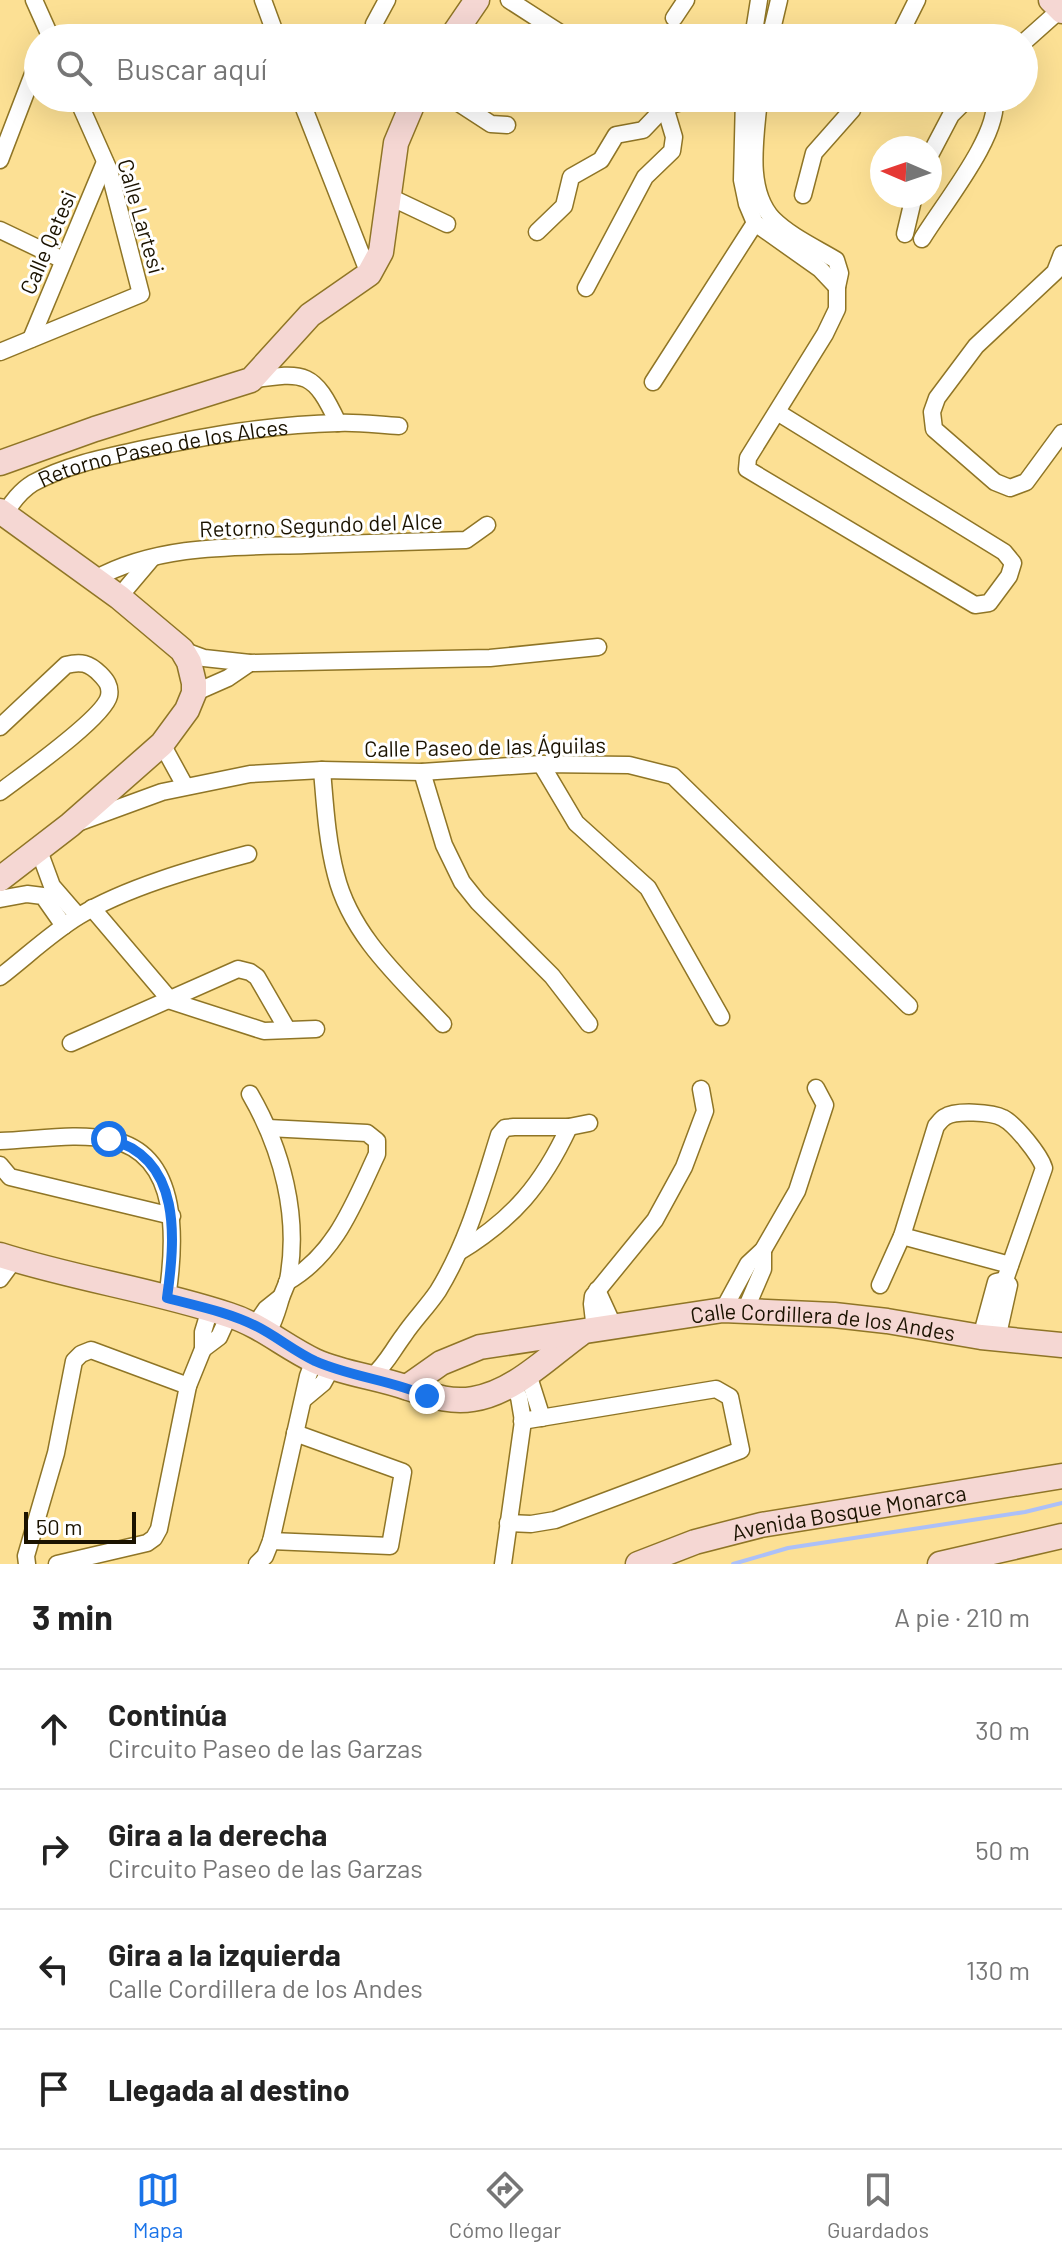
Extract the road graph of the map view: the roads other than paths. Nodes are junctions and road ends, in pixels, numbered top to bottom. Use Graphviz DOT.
graph roads {
  1 [pos="34,0"];
  2 [pos="263,0"];
  3 [pos="387,0"];
  4 [pos="477,0"];
  5 [pos="509,0"];
  6 [pos="686,0"];
  7 [pos="759,0"];
  8 [pos="779,0"];
  9 [pos="917,0"];
  10 [pos="1058,7"];
  11 [pos="674,18"];
  12 [pos="43,24"];
  13 [pos="272,24"];
  14 [pos="374,24"];
  15 [pos="461,24"];
  16 [pos="546,24"];
  17 [pos="755,24"];
  18 [pos="773,24"];
  19 [pos="905,24"];
  20 [pos="1038,28"];
  21 [pos="24,97"];
  22 [pos="83,112"];
  23 [pos="305,112"];
  24 [pos="409,112"];
  25 [pos="473,112"];
  26 [pos="660,112"];
  27 [pos="666,112"];
  28 [pos="744,112"];
  29 [pos="758,112"];
  30 [pos="850,112"];
  31 [pos="954,112"];
  32 [pos="996,112"];
  33 [pos="507,125"];
  34 [pos="940,136"];
  35 [pos="0,160"];
  36 [pos="105,162"];
  37 [pos="803,195"];
  38 [pos="390,197"];
  39 [pos="942,198"];
  40 [pos="914,208"];
  41 [pos="935,208"];
  42 [pos="447,224"];
  43 [pos="766,226"];
  44 [pos="0,230"];
  45 [pos="537,232"];
  46 [pos="1062,254"];
  47 [pos="63,260"];
  48 [pos="1059,270"];
  49 [pos="369,274"];
  50 [pos="586,288"];
  51 [pos="31,339"];
  52 [pos="0,352"];
  53 [pos="251,380"];
  54 [pos="653,382"];
  55 [pos="777,412"];
  56 [pos="338,423"];
  57 [pos="399,426"];
  58 [pos="1062,433"];
  59 [pos="0,463"];
  60 [pos="2,513"];
  61 [pos="487,525"];
  62 [pos="152,558"];
  63 [pos="95,579"];
  64 [pos="119,597"];
  65 [pos="598,647"];
  66 [pos="182,650"];
  67 [pos="250,663"];
  68 [pos="194,693"];
  69 [pos="0,727"];
  70 [pos="162,744"];
  71 [pos="541,764"];
  72 [pos="322,770"];
  73 [pos="422,772"];
  74 [pos="185,786"];
  75 [pos="0,792"];
  76 [pos="70,825"];
  77 [pos="38,848"];
  78 [pos="248,854"];
  79 [pos="0,879"];
  80 [pos="0,899"];
  81 [pos="76,918"];
  82 [pos="0,977"];
  83 [pos="171,1001"];
  84 [pos="909,1006"];
  85 [pos="721,1017"];
  86 [pos="443,1024"];
  87 [pos="589,1024"];
  88 [pos="287,1029"];
  89 [pos="316,1029"];
  90 [pos="71,1043"];
  91 [pos="816,1088"];
  92 [pos="701,1089"];
  93 [pos="250,1094"];
  94 [pos="589,1123"];
  95 [pos="569,1127"];
  96 [pos="268,1128"];
  97 [pos="0,1141"];
  98 [pos="0,1165"];
  99 [pos="172,1216"];
  100 [pos="902,1236"];
  101 [pos="459,1252"];
  102 [pos="5,1265"];
  103 [pos="1008,1272"];
  104 [pos="880,1285"];
  105 [pos="284,1290"];
  106 [pos="160,1296"];
  107 [pos="734,1310"];
  108 [pos="220,1312"];
  109 [pos="261,1329"];
  110 [pos="598,1330"];
  111 [pos="989,1338"];
  112 [pos="522,1340"];
  113 [pos="1062,1345"];
  114 [pos="323,1364"];
  115 [pos="525,1375"];
  116 [pos="365,1377"];
  117 [pos="188,1386"];
  118 [pos="407,1387"];
  119 [pos="542,1418"];
  120 [pos="522,1421"];
  121 [pos="295,1433"];
  122 [pos="1062,1476"];
  123 [pos="508,1523"];
  124 [pos="1062,1536"];
  125 [pos="271,1541"];
  126 [pos="27,1564"];
  127 [pos="57,1564"];
  128 [pos="257,1564"];
  129 [pos="503,1564"];
  130 [pos="638,1564"];
  131 [pos="940,1564"];
  1 -- 12 [label="street"];
  2 -- 13 [label="street"];
  3 -- 14 [label="street"];
  4 -- 15 [label="street"];
  5 -- 16 [label="street"];
  6 -- 11 [label="street"];
  7 -- 17 [label="street"];
  8 -- 18 [label="street"];
  9 -- 19 [label="street"];
  10 -- 20 [label="street"];
  21 -- 35 [label="street"];
  22 -- 36 [label="street, Calle Lartesi"];
  23 -- 49 [label="street"];
  24 -- 38 [label="street"];
  25 -- 33 [label="street"];
  26 -- 45 [label="street"];
  27 -- 50 [label="street"];
  28 -- 43 [label="street"];
  29 -- 43 [label="street"];
  30 -- 37 [label="street"];
  31 -- 34 [label="street"];
  32 -- 39 [label="street"];
  36 -- 47 [label="street, Calle Qetesi"];
  36 -- 51 [label="street, Calle Lartesi"];
  38 -- 42 [label="street"];
  38 -- 49 [label="street"];
  40 -- 41 [label="street"];
  43 -- 54 [label="street"];
  43 -- 55 [label="street"];
  44 -- 47 [label="street"];
  46 -- 48 [label="street"];
  47 -- 51 [label="street, Calle Qetesi"];
  48 -- 58 [label="street"];
  49 -- 53 [label="street"];
  51 -- 52 [label="street, Calle Lartesi"];
  53 -- 56 [label="street, Retorno Paseo de los Alces"];
  53 -- 59 [label="street, Retorno Paseo de los Alces"];
  55 -- 55 [label="street"];
  56 -- 57 [label="street, Retorno Paseo de los Alces"];
  56 -- 60 [label="street, Retorno Paseo de los Alces"];
  60 -- 63 [label="street, Retorno Paseo de los Alces"];
  61 -- 62 [label="street, Retorno Segundo del Alce"];
  62 -- 63 [label="street, Retorno Segundo del Alce"];
  62 -- 64 [label="street"];
  63 -- 64 [label="street, Retorno Paseo de los Alces"];
  64 -- 66 [label="street, Retorno Paseo de los Alces"];
  65 -- 67 [label="street"];
  66 -- 67 [label="street"];
  66 -- 68 [label="street"];
  67 -- 68 [label="street"];
  68 -- 70 [label="street"];
  69 -- 75 [label="street"];
  70 -- 74 [label="street"];
  70 -- 76 [label="street"];
  71 -- 73 [label="street, Calle Paseo de las Águilas"];
  71 -- 84 [label="street, Calle Paseo de las Águilas"];
  71 -- 85 [label="street"];
  72 -- 73 [label="street, Calle Paseo de las Águilas"];
  72 -- 74 [label="street, Calle Paseo de las Águilas"];
  72 -- 86 [label="street"];
  73 -- 87 [label="street"];
  74 -- 76 [label="street, Calle Paseo de las Águilas"];
  76 -- 77 [label="street"];
  77 -- 79 [label="street"];
  77 -- 81 [label="street"];
  78 -- 81 [label="street"];
  80 -- 81 [label="street"];
  81 -- 82 [label="street"];
  81 -- 83 [label="street"];
  83 -- 88 [label="street"];
  83 -- 88 [label="street"];
  83 -- 90 [label="street"];
  88 -- 89 [label="street"];
  91 -- 107 [label="street"];
  92 -- 110 [label="street"];
  93 -- 96 [label="street"];
  94 -- 95 [label="street"];
  95 -- 101 [label="street"];
  95 -- 101 [label="street"];
  96 -- 105 [label="street"];
  96 -- 105 [label="street"];
  97 -- 99 [label="street"];
  98 -- 99 [label="street"];
  99 -- 106 [label="street"];
  100 -- 103 [label="street"];
  100 -- 103 [label="street"];
  100 -- 104 [label="street"];
  101 -- 116 [label="street"];
  102 -- 106 [label="street, Calle Cordillera de los Andes"];
  103 -- 111 [label="street"];
  105 -- 109 [label="street"];
  106 -- 108 [label="street, Calle Cordillera de los Andes"];
  107 -- 110 [label="street, Calle Cordillera de los Andes"];
  107 -- 111 [label="street, Calle Cordillera de los Andes"];
  108 -- 109 [label="street, Calle Cordillera de los Andes"];
  108 -- 117 [label="street"];
  109 -- 114 [label="street, Calle Cordillera de los Andes"];
  110 -- 112 [label="street, Calle Cordillera de los Andes"];
  110 -- 115 [label="street, Calle Cordillera de los Andes"];
  111 -- 113 [label="street, Calle Cordillera de los Andes"];
  112 -- 115 [label="street"];
  112 -- 118 [label="street, Calle Cordillera de los Andes"];
  114 -- 116 [label="street, Calle Cordillera de los Andes"];
  114 -- 121 [label="street"];
  115 -- 118 [label="street, Calle Cordillera de los Andes"];
  115 -- 119 [label="street"];
  115 -- 120 [label="street"];
  116 -- 118 [label="street, Calle Cordillera de los Andes"];
  117 -- 126 [label="street"];
  117 -- 127 [label="street"];
  119 -- 120 [label="street"];
  119 -- 123 [label="street"];
  120 -- 123 [label="street"];
  121 -- 125 [label="street"];
  121 -- 125 [label="street"];
  122 -- 130 [label="street, Avenida Bosque Monarca"];
  123 -- 129 [label="street"];
  124 -- 131 [label="street"];
  125 -- 128 [label="street"];
}
